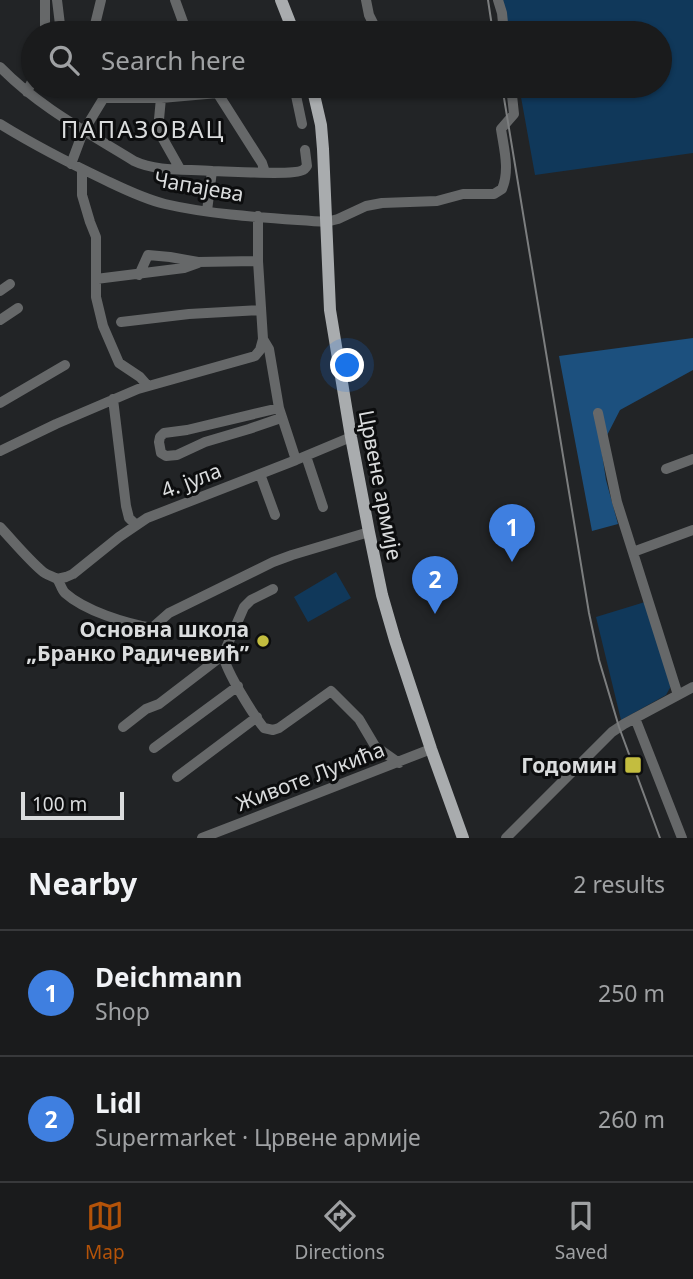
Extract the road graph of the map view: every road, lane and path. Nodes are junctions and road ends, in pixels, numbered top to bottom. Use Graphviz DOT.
graph roads {
  1 [pos="45,0"];
  2 [pos="57,0"];
  3 [pos="101,0"];
  4 [pos="175,0"];
  5 [pos="281,0"];
  6 [pos="366,0"];
  7 [pos="498,0"];
  8 [pos="45,21"];
  9 [pos="60,21"];
  10 [pos="96,21"];
  11 [pos="183,21"];
  12 [pos="287,21"];
  13 [pos="372,21"];
  14 [pos="503,21"];
  15 [pos="0,67"];
  16 [pos="21,86"];
  17 [pos="35,98"];
  18 [pos="104,98"];
  19 [pos="161,98"];
  20 [pos="221,98"];
  21 [pos="297,98"];
  22 [pos="315,98"];
  23 [pos="512,98"];
  24 [pos="0,124"];
  25 [pos="302,124"];
  26 [pos="83,132"];
  27 [pos="305,150"];
  28 [pos="71,164"];
  29 [pos="180,169"];
  30 [pos="82,170"];
  31 [pos="212,171"];
  32 [pos="265,172"];
  33 [pos="207,211"];
  34 [pos="258,216"];
  35 [pos="326,222"];
  36 [pos="258,261"];
  37 [pos="198,262"];
  38 [pos="139,275"];
  39 [pos="96,279"];
  40 [pos="10,284"];
  41 [pos="0,291"];
  42 [pos="18,308"];
  43 [pos="261,310"];
  44 [pos="0,320"];
  45 [pos="121,322"];
  46 [pos="263,339"];
  47 [pos="259,352"];
  48 [pos="270,356"];
  49 [pos="65,365"];
  50 [pos="147,385"];
  51 [pos="113,399"];
  52 [pos="0,403"];
  53 [pos="280,413"];
  54 [pos="598,413"];
  55 [pos="351,437"];
  56 [pos="0,451"];
  57 [pos="306,456"];
  58 [pos="296,460"];
  59 [pos="692,463"];
  60 [pos="666,469"];
  61 [pos="260,474"];
  62 [pos="323,507"];
  63 [pos="275,515"];
  64 [pos="136,525"];
  65 [pos="0,527"];
  66 [pos="693,530"];
  67 [pos="369,533"];
  68 [pos="633,552"];
  69 [pos="57,579"];
  70 [pos="273,589"];
  71 [pos="223,655"];
  72 [pos="238,686"];
  73 [pos="693,687"];
  74 [pos="678,695"];
  75 [pos="257,716"];
  76 [pos="635,718"];
  77 [pos="123,727"];
  78 [pos="154,748"];
  79 [pos="431,749"];
  80 [pos="399,763"];
  81 [pos="177,777"];
  82 [pos="202,838"];
  83 [pos="463,838"];
  84 [pos="506,838"];
  85 [pos="682,838"];
  1 -- 8 [label="street"];
  2 -- 9 [label="street"];
  3 -- 10 [label="street"];
  4 -- 11 [label="street"];
  5 -- 12 [label="main road"];
  6 -- 13 [label="street"];
  7 -- 14 [label="street"];
  15 -- 16 [label="street"];
  17 -- 26 [label="street"];
  18 -- 19 [label="street"];
  18 -- 26 [label="street"];
  19 -- 29 [label="street"];
  20 -- 32 [label="street"];
  21 -- 25 [label="street"];
  22 -- 35 [label="main road, Црвене армије"];
  23 -- 35 [label="street"];
  24 -- 28 [label="street, Чапајева"];
  26 -- 28 [label="street"];
  26 -- 29 [label="street"];
  27 -- 32 [label="street"];
  28 -- 30 [label="street, Чапајева"];
  29 -- 31 [label="street"];
  30 -- 33 [label="street, Чапајева"];
  30 -- 39 [label="street"];
  31 -- 32 [label="street"];
  31 -- 33 [label="street"];
  33 -- 34 [label="street, Чапајева"];
  34 -- 35 [label="street, Чапајева"];
  34 -- 36 [label="street"];
  35 -- 55 [label="main road, Црвене армије"];
  36 -- 37 [label="street"];
  36 -- 43 [label="street"];
  37 -- 38 [label="street"];
  37 -- 38 [label="street"];
  38 -- 39 [label="street"];
  39 -- 50 [label="street"];
  40 -- 41 [label="street"];
  42 -- 44 [label="street"];
  43 -- 45 [label="street"];
  43 -- 46 [label="street"];
  46 -- 47 [label="street"];
  46 -- 48 [label="street"];
  47 -- 48 [label="street"];
  47 -- 50 [label="street"];
  48 -- 53 [label="street"];
  49 -- 52 [label="street"];
  50 -- 51 [label="street"];
  51 -- 56 [label="street"];
  51 -- 64 [label="street"];
  53 -- 53 [label="street"];
  53 -- 58 [label="street"];
  54 -- 68 [label="street"];
  55 -- 57 [label="street, 4. јула"];
  55 -- 67 [label="main road, Црвене армије"];
  57 -- 58 [label="street, 4. јула"];
  57 -- 62 [label="street"];
  58 -- 61 [label="street, 4. јула"];
  59 -- 60 [label="street"];
  61 -- 63 [label="street"];
  61 -- 64 [label="street, 4. јула"];
  64 -- 69 [label="street, 4. јула"];
  65 -- 69 [label="street"];
  66 -- 68 [label="street"];
  67 -- 69 [label="street"];
  67 -- 79 [label="main road, Црвене армије"];
  68 -- 74 [label="street"];
  70 -- 71 [label="street"];
  71 -- 72 [label="street"];
  71 -- 77 [label="street"];
  72 -- 75 [label="street"];
  72 -- 78 [label="street"];
  73 -- 74 [label="street"];
  74 -- 76 [label="street"];
  75 -- 80 [label="street"];
  75 -- 81 [label="street"];
  76 -- 84 [label="street"];
  76 -- 85 [label="street"];
  79 -- 80 [label="street, Животе Лукића"];
  79 -- 83 [label="main road, Црвене армије"];
  80 -- 82 [label="street, Животе Лукића"];
}
